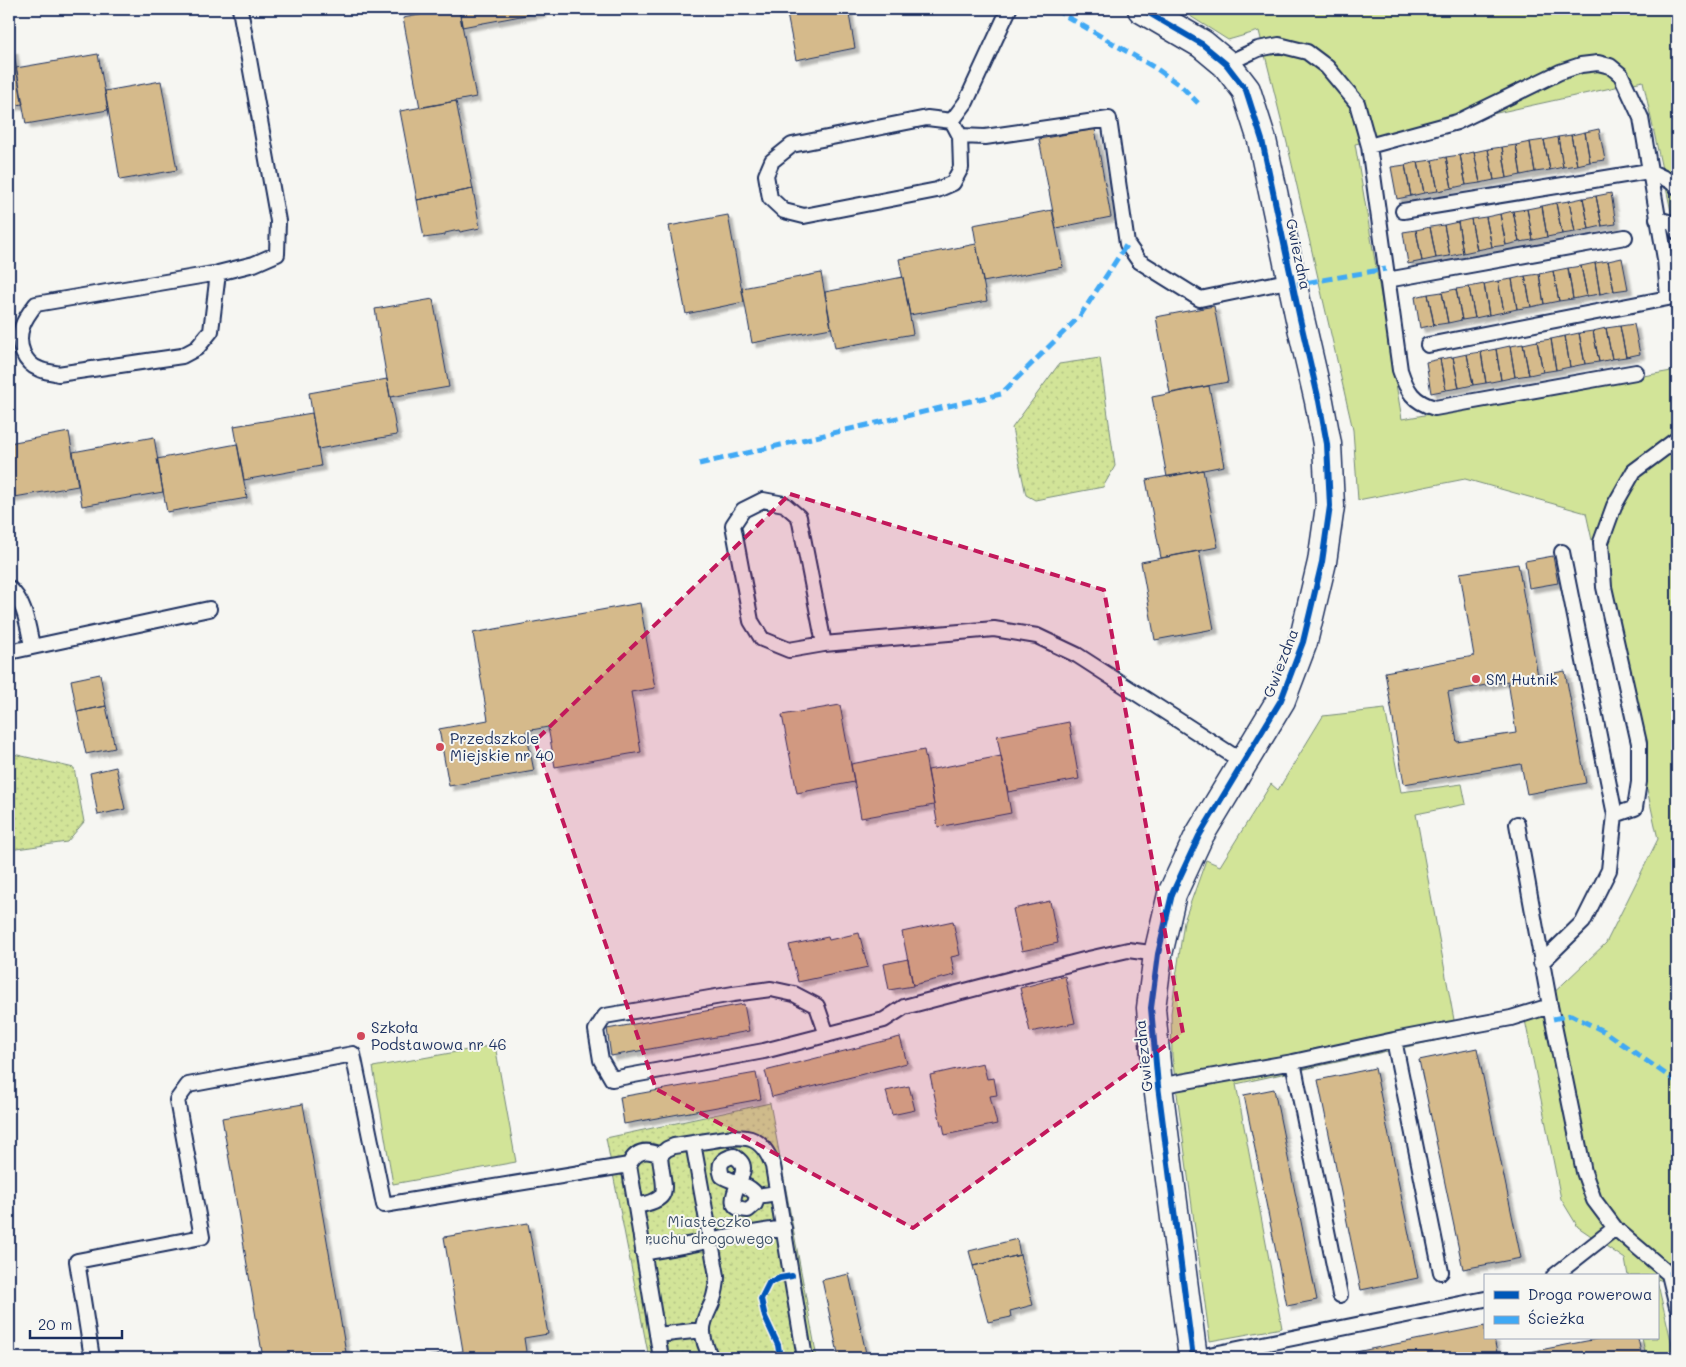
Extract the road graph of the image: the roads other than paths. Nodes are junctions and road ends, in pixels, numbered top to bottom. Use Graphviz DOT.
graph roads {
  1 [pos="240,9"];
  2 [pos="1009,9"];
  3 [pos="1142,9"];
  4 [pos="1226,64"];
  5 [pos="952,121"];
  6 [pos="960,136"];
  7 [pos="1369,146"];
  8 [pos="1649,171"];
  9 [pos="1677,187"];
  10 [pos="1403,211"];
  11 [pos="1658,219"];
  12 [pos="1677,232"];
  13 [pos="1625,236"];
  14 [pos="218,273"];
  15 [pos="1292,280"];
  16 [pos="1388,280"];
  17 [pos="1428,345"];
  18 [pos="1636,372"];
  19 [pos="1677,439"];
  20 [pos="1562,552"];
  21 [pos="9,588"];
  22 [pos="209,609"];
  23 [pos="824,644"];
  24 [pos="32,646"];
  25 [pos="9,652"];
  26 [pos="1243,762"];
  27 [pos="1615,814"];
  28 [pos="1517,824"];
  29 [pos="1158,954"];
  30 [pos="1542,963"];
  31 [pos="1550,1006"];
  32 [pos="828,1035"];
  33 [pos="1394,1040"];
  34 [pos="1293,1062"];
  35 [pos="1158,1086"];
  36 [pos="694,1143"];
  37 [pos="660,1155"];
  38 [pos="629,1165"];
  39 [pos="778,1193"];
  40 [pos="757,1196"];
  41 [pos="636,1206"];
  42 [pos="784,1228"];
  43 [pos="1615,1228"];
  44 [pos="711,1242"];
  45 [pos="643,1253"];
  46 [pos="1441,1272"];
  47 [pos="1557,1274"];
  48 [pos="1340,1295"];
  49 [pos="1484,1299"];
  50 [pos="1677,1307"];
  51 [pos="702,1330"];
  52 [pos="656,1335"];
  53 [pos="92,1358"];
  54 [pos="661,1358"];
  55 [pos="711,1358"];
  56 [pos="805,1358"];
  57 [pos="1194,1358"];
  1 -- 14 [label="lane"];
  2 -- 5 [label="lane"];
  3 -- 4 [label="street, Gwiezdna"];
  4 -- 7 [label="lane"];
  4 -- 15 [label="street, Gwiezdna"];
  5 -- 6 [label="lane"];
  5 -- 6 [label="lane"];
  6 -- 15 [label="lane"];
  7 -- 8 [label="lane"];
  7 -- 16 [label="lane"];
  8 -- 9 [label="lane"];
  8 -- 10 [label="lane"];
  8 -- 11 [label="lane"];
  11 -- 12 [label="lane"];
  11 -- 17 [label="lane"];
  13 -- 16 [label="lane"];
  14 -- 14 [label="lane"];
  15 -- 26 [label="street, Gwiezdna"];
  16 -- 18 [label="lane"];
  19 -- 27 [label="lane"];
  20 -- 27 [label="lane"];
  21 -- 24 [label="lane"];
  22 -- 24 [label="lane"];
  23 -- 23 [label="lane"];
  23 -- 26 [label="lane"];
  24 -- 25 [label="lane"];
  26 -- 29 [label="street, Gwiezdna"];
  27 -- 30 [label="lane"];
  28 -- 30 [label="lane"];
  29 -- 32 [label="lane"];
  29 -- 35 [label="street, Gwiezdna"];
  30 -- 31 [label="lane"];
  31 -- 33 [label="lane"];
  31 -- 43 [label="lane"];
  32 -- 32 [label="lane"];
  33 -- 34 [label="lane"];
  33 -- 46 [label="lane"];
  34 -- 35 [label="lane"];
  34 -- 48 [label="lane"];
  35 -- 57 [label="street, Gwiezdna"];
  36 -- 37 [label="lane"];
  36 -- 39 [label="lane"];
  36 -- 44 [label="lane"];
  37 -- 38 [label="lane"];
  37 -- 41 [label="lane"];
  38 -- 41 [label="lane"];
  38 -- 53 [label="lane"];
  39 -- 40 [label="lane"];
  39 -- 42 [label="lane"];
  40 -- 40 [label="lane"];
  41 -- 45 [label="lane"];
  42 -- 44 [label="lane"];
  42 -- 56 [label="lane"];
  43 -- 47 [label="lane"];
  43 -- 50 [label="lane"];
  44 -- 45 [label="lane"];
  44 -- 51 [label="lane"];
  45 -- 52 [label="lane"];
  49 -- 57 [label="lane"];
  51 -- 52 [label="lane"];
  51 -- 55 [label="lane"];
  52 -- 54 [label="lane"];
}
